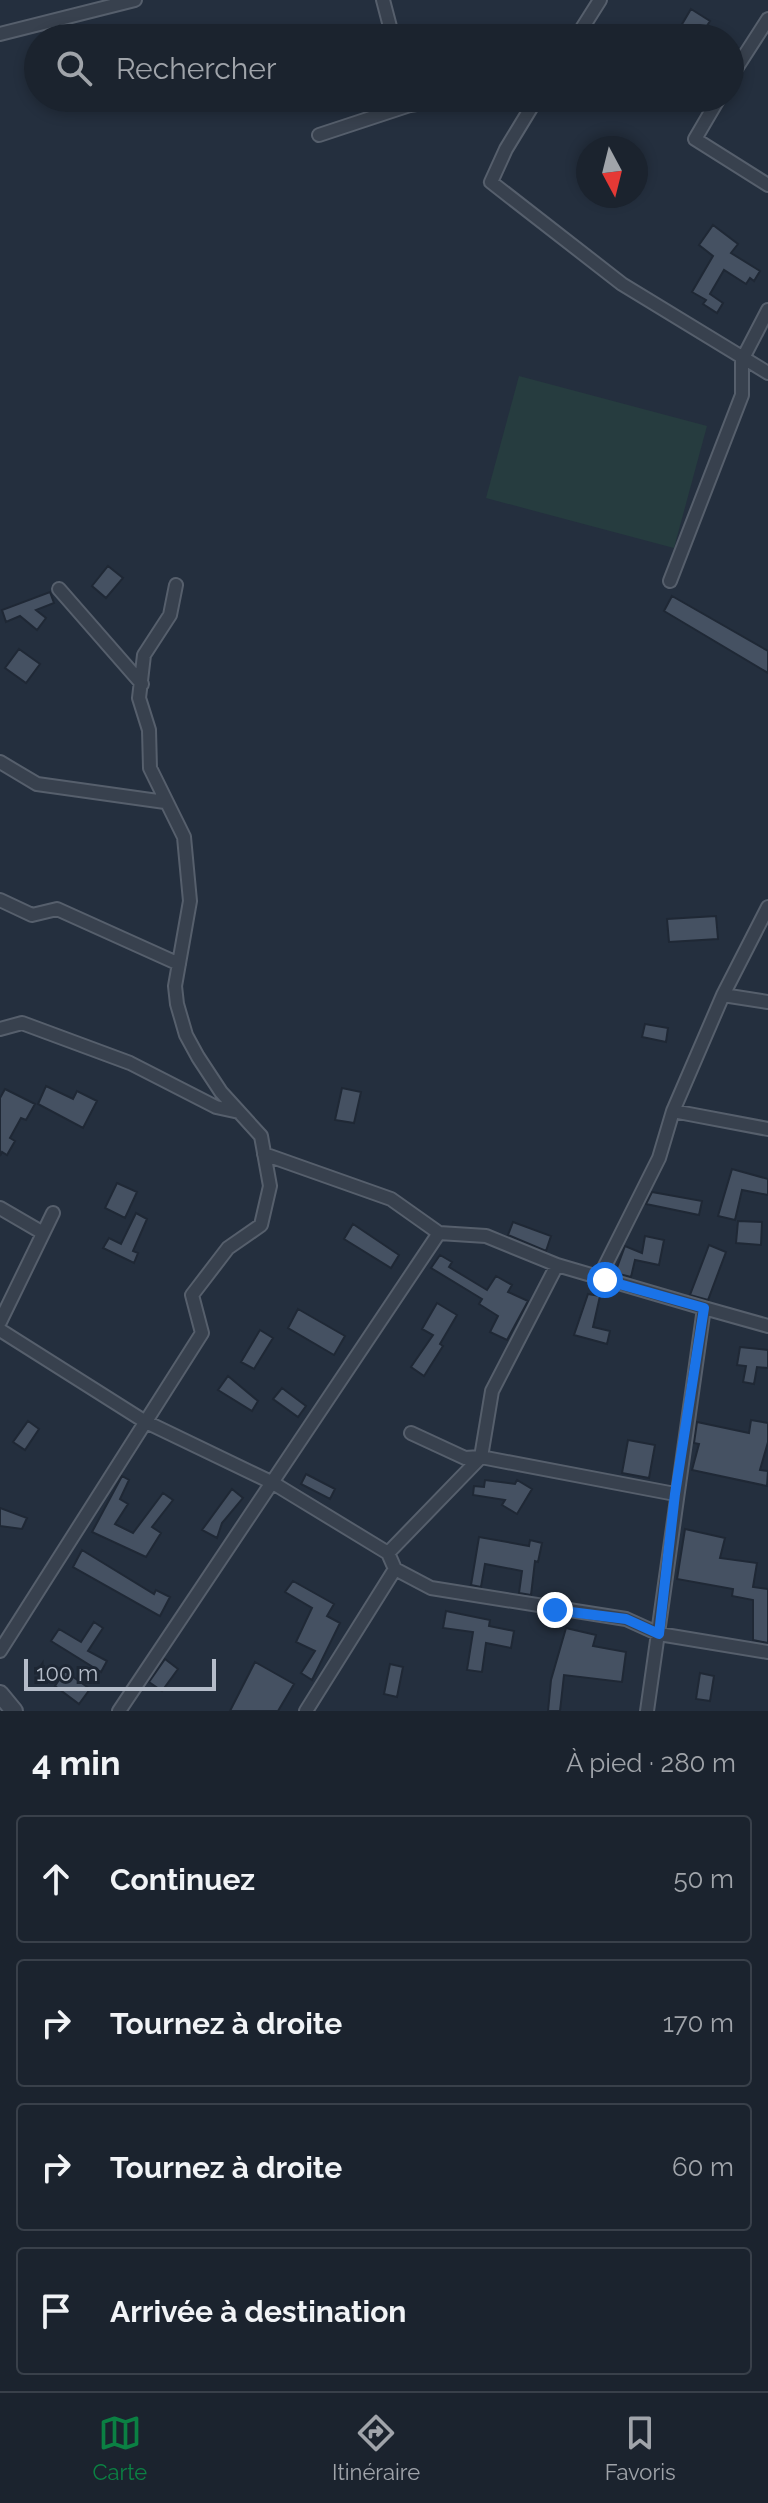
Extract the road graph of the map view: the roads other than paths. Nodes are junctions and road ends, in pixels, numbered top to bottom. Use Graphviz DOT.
graph roads {
  1 [pos="135,0"];
  2 [pos="383,0"];
  3 [pos="600,0"];
  4 [pos="768,19"];
  5 [pos="40,24"];
  6 [pos="389,24"];
  7 [pos="585,24"];
  8 [pos="24,28"];
  9 [pos="0,34"];
  10 [pos="744,56"];
  11 [pos="382,112"];
  12 [pos="528,112"];
  13 [pos="711,112"];
  14 [pos="319,135"];
  15 [pos="768,185"];
  16 [pos="768,310"];
  17 [pos="742,360"];
  18 [pos="768,373"];
  19 [pos="670,581"];
  20 [pos="176,585"];
  21 [pos="59,589"];
  22 [pos="142,684"];
  23 [pos="0,762"];
  24 [pos="165,802"];
  25 [pos="0,900"];
  26 [pos="768,907"];
  27 [pos="179,964"];
  28 [pos="723,995"];
  29 [pos="768,1002"];
  30 [pos="0,1029"];
  31 [pos="673,1111"];
  32 [pos="239,1112"];
  33 [pos="768,1129"];
  34 [pos="264,1154"];
  35 [pos="0,1208"];
  36 [pos="53,1213"];
  37 [pos="43,1233"];
  38 [pos="439,1233"];
  39 [pos="557,1265"];
  40 [pos="599,1278"];
  41 [pos="704,1308"];
  42 [pos="0,1322"];
  43 [pos="768,1326"];
  44 [pos="0,1330"];
  45 [pos="144,1421"];
  46 [pos="411,1433"];
  47 [pos="481,1457"];
  48 [pos="273,1483"];
  49 [pos="675,1494"];
  50 [pos="388,1553"];
  51 [pos="395,1569"];
  52 [pos="659,1634"];
  53 [pos="0,1651"];
  54 [pos="768,1652"];
  55 [pos="0,1694"];
  56 [pos="14,1711"];
  57 [pos="119,1711"];
  58 [pos="306,1711"];
  59 [pos="647,1711"];
  1 -- 5 [label="street"];
  2 -- 6 [label="street"];
  3 -- 7 [label="street"];
  4 -- 10 [label="street"];
  8 -- 9 [label="street"];
  11 -- 14 [label="street"];
  12 -- 17 [label="street"];
  13 -- 15 [label="street"];
  16 -- 17 [label="street"];
  17 -- 18 [label="street"];
  17 -- 19 [label="street"];
  20 -- 22 [label="street"];
  21 -- 22 [label="street"];
  22 -- 24 [label="street"];
  23 -- 24 [label="street"];
  24 -- 27 [label="street"];
  25 -- 27 [label="street"];
  26 -- 28 [label="street"];
  27 -- 32 [label="street"];
  28 -- 29 [label="street"];
  28 -- 31 [label="street"];
  30 -- 32 [label="street"];
  31 -- 33 [label="street"];
  31 -- 40 [label="street"];
  32 -- 34 [label="street"];
  34 -- 38 [label="street"];
  34 -- 45 [label="street"];
  35 -- 37 [label="street"];
  36 -- 37 [label="street"];
  37 -- 42 [label="street"];
  38 -- 39 [label="street"];
  38 -- 48 [label="street"];
  39 -- 40 [label="street"];
  39 -- 47 [label="street"];
  40 -- 41 [label="street"];
  41 -- 43 [label="street"];
  41 -- 49 [label="street"];
  44 -- 45 [label="street"];
  45 -- 48 [label="street"];
  45 -- 53 [label="street"];
  46 -- 47 [label="street"];
  47 -- 49 [label="street"];
  47 -- 50 [label="street"];
  48 -- 50 [label="street"];
  48 -- 57 [label="street"];
  49 -- 52 [label="street"];
  50 -- 51 [label="street"];
  51 -- 52 [label="street"];
  51 -- 58 [label="street"];
  52 -- 54 [label="street"];
  52 -- 59 [label="street"];
  55 -- 56 [label="street"];
}
